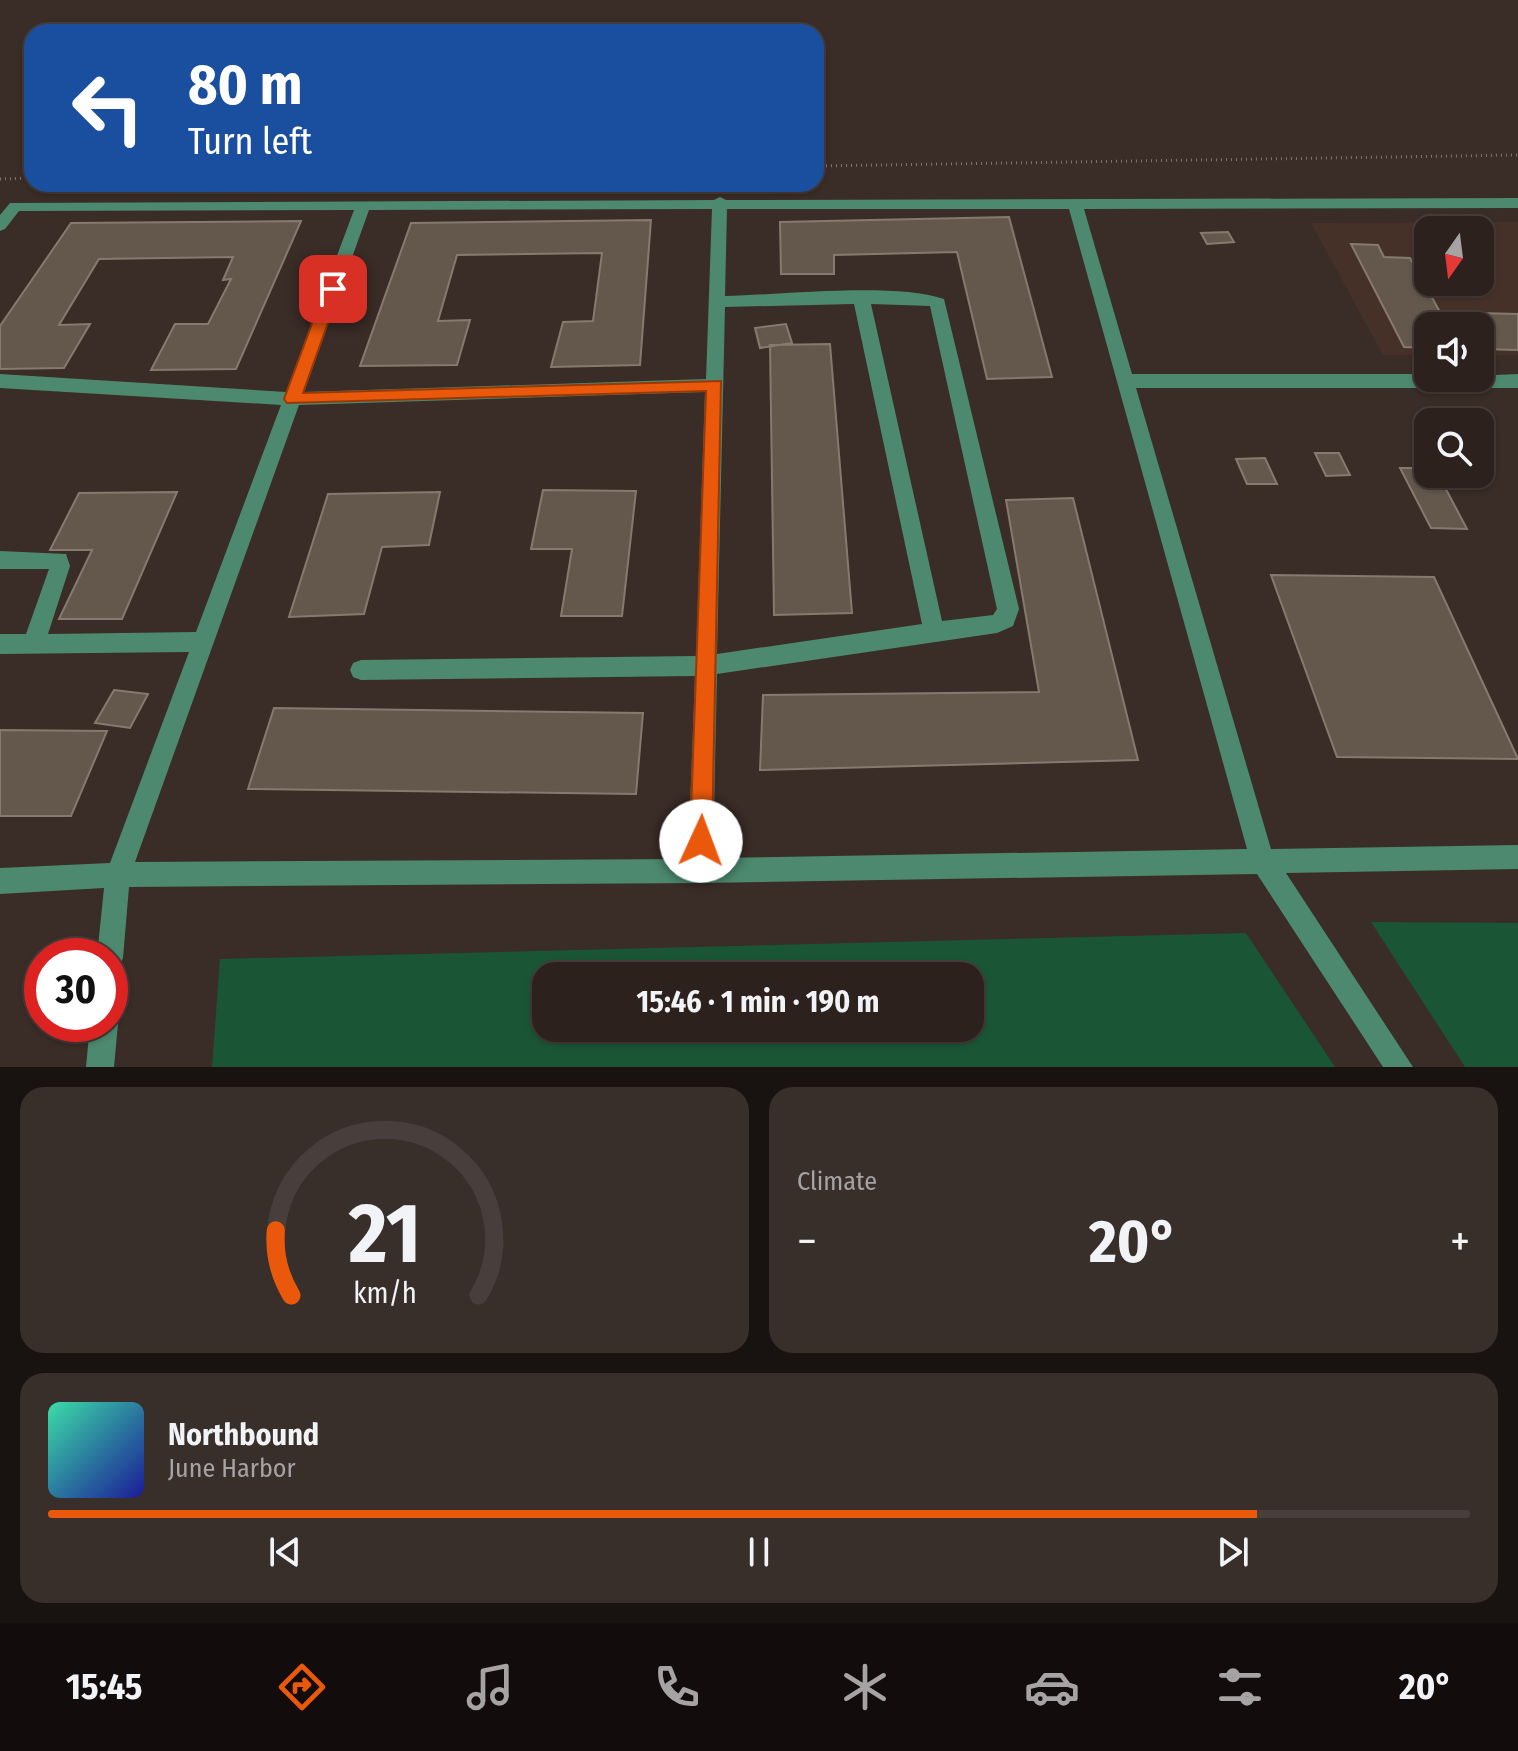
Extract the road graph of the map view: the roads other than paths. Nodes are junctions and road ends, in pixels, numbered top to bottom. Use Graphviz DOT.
graph roads {
  1 [pos="720,202"];
  2 [pos="1518,203"];
  3 [pos="1075,204"];
  4 [pos="363,207"];
  5 [pos="0,226"];
  6 [pos="861,298"];
  7 [pos="717,302"];
  8 [pos="0,381"];
  9 [pos="1126,381"];
  10 [pos="1518,381"];
  11 [pos="715,385"];
  12 [pos="292,399"];
  13 [pos="0,560"];
  14 [pos="934,632"];
  15 [pos="203,642"];
  16 [pos="34,643"];
  17 [pos="0,644"];
  18 [pos="706,666"];
  19 [pos="361,670"];
  20 [pos="1518,857"];
  21 [pos="1262,859"];
  22 [pos="700,871"];
  23 [pos="118,875"];
  24 [pos="0,881"];
  25 [pos="112,938"];
  26 [pos="102,1042"];
  27 [pos="100,1067"];
  28 [pos="1399,1067"];
  1 -- 3 [label="street"];
  1 -- 4 [label="street"];
  1 -- 7 [label="street"];
  2 -- 3 [label="street"];
  3 -- 9 [label="street"];
  4 -- 5 [label="street"];
  4 -- 12 [label="street"];
  6 -- 7 [label="street"];
  6 -- 14 [label="street"];
  6 -- 14 [label="street"];
  7 -- 11 [label="street"];
  8 -- 12 [label="street"];
  9 -- 10 [label="street"];
  9 -- 21 [label="street"];
  11 -- 12 [label="street"];
  11 -- 18 [label="street"];
  12 -- 15 [label="street"];
  13 -- 16 [label="street"];
  14 -- 18 [label="street"];
  15 -- 16 [label="street"];
  15 -- 23 [label="street"];
  16 -- 17 [label="street"];
  18 -- 19 [label="street"];
  18 -- 22 [label="street"];
  20 -- 21 [label="street"];
  21 -- 22 [label="street"];
  21 -- 28 [label="street"];
  22 -- 23 [label="street"];
  23 -- 24 [label="street"];
  23 -- 25 [label="street"];
  26 -- 27 [label="street"];
}
